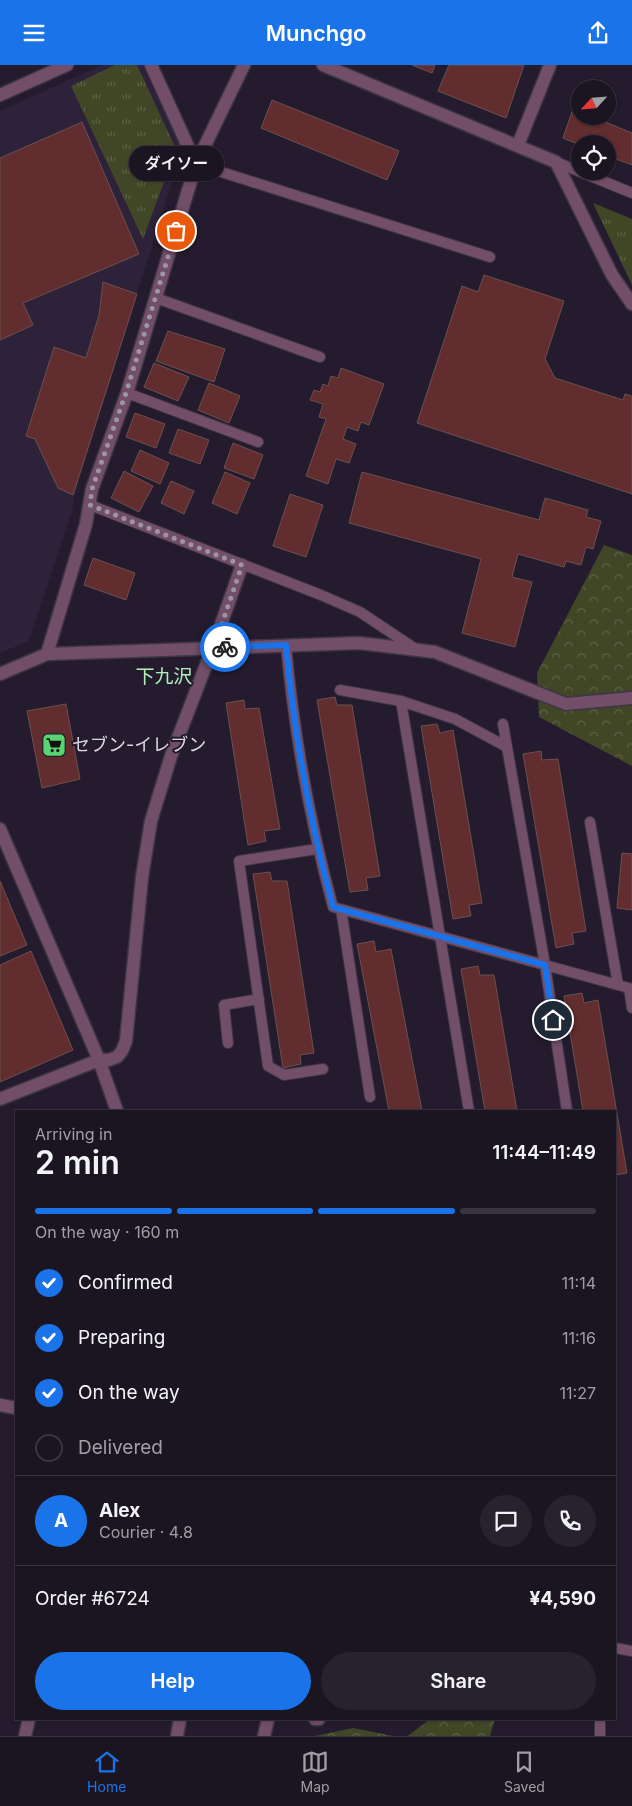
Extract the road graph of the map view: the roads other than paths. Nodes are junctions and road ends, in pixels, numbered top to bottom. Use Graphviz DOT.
graph roads {
  1 [pos="67,65"];
  2 [pos="151,65"];
  3 [pos="244,65"];
  4 [pos="323,65"];
  5 [pos="550,65"];
  6 [pos="0,95"];
  7 [pos="518,145"];
  8 [pos="556,162"];
  9 [pos="196,164"];
  10 [pos="632,193"];
  11 [pos="490,257"];
  12 [pos="156,298"];
  13 [pos="632,304"];
  14 [pos="320,357"];
  15 [pos="126,393"];
  16 [pos="258,443"];
  17 [pos="90,505"];
  18 [pos="242,565"];
  19 [pos="286,645"];
  20 [pos="214,647"];
  21 [pos="414,648"];
  22 [pos="47,654"];
  23 [pos="0,674"];
  24 [pos="340,690"];
  25 [pos="632,698"];
  26 [pos="401,701"];
  27 [pos="503,725"];
  28 [pos="507,747"];
  29 [pos="590,822"];
  30 [pos="0,829"];
  31 [pos="317,849"];
  32 [pos="341,909"];
  33 [pos="441,936"];
  34 [pos="545,965"];
  35 [pos="618,985"];
  36 [pos="259,999"];
  37 [pos="632,1008"];
  38 [pos="228,1043"];
  39 [pos="99,1060"];
  40 [pos="323,1069"];
  41 [pos="370,1097"];
  42 [pos="1,1102"];
  43 [pos="117,1110"];
  44 [pos="469,1110"];
  45 [pos="567,1110"];
  46 [pos="0,1405"];
  47 [pos="15,1408"];
  48 [pos="616,1648"];
  49 [pos="632,1651"];
  50 [pos="29,1720"];
  51 [pos="180,1720"];
  52 [pos="268,1720"];
  53 [pos="600,1720"];
  54 [pos="25,1736"];
  55 [pos="176,1736"];
  56 [pos="264,1736"];
  57 [pos="600,1736"];
  1 -- 6 [label="street"];
  2 -- 9 [label="street"];
  3 -- 9 [label="street"];
  4 -- 7 [label="street"];
  5 -- 7 [label="street"];
  7 -- 8 [label="street"];
  8 -- 10 [label="lane"];
  8 -- 13 [label="street"];
  9 -- 11 [label="lane"];
  9 -- 12 [label="street"];
  12 -- 14 [label="lane"];
  12 -- 15 [label="street"];
  15 -- 16 [label="lane"];
  15 -- 17 [label="street"];
  17 -- 18 [label="lane"];
  17 -- 22 [label="street"];
  18 -- 20 [label="street"];
  18 -- 21 [label="lane"];
  19 -- 20 [label="street"];
  19 -- 21 [label="street"];
  19 -- 31 [label="lane"];
  20 -- 22 [label="street"];
  20 -- 39 [label="street"];
  21 -- 25 [label="street"];
  22 -- 23 [label="street"];
  24 -- 26 [label="lane"];
  26 -- 28 [label="lane"];
  26 -- 33 [label="lane"];
  27 -- 28 [label="lane"];
  28 -- 34 [label="lane"];
  29 -- 35 [label="lane"];
  30 -- 39 [label="street"];
  31 -- 32 [label="lane"];
  31 -- 36 [label="lane"];
  32 -- 33 [label="lane"];
  32 -- 41 [label="lane"];
  33 -- 34 [label="lane"];
  33 -- 44 [label="lane"];
  34 -- 35 [label="lane"];
  34 -- 45 [label="lane"];
  35 -- 37 [label="lane"];
  36 -- 38 [label="lane"];
  36 -- 40 [label="lane"];
  39 -- 42 [label="street"];
  39 -- 43 [label="street"];
  46 -- 47 [label="street"];
  48 -- 49 [label="lane"];
  50 -- 54 [label="street"];
  51 -- 55 [label="street"];
  52 -- 56 [label="street"];
  53 -- 57 [label="lane"];
}
